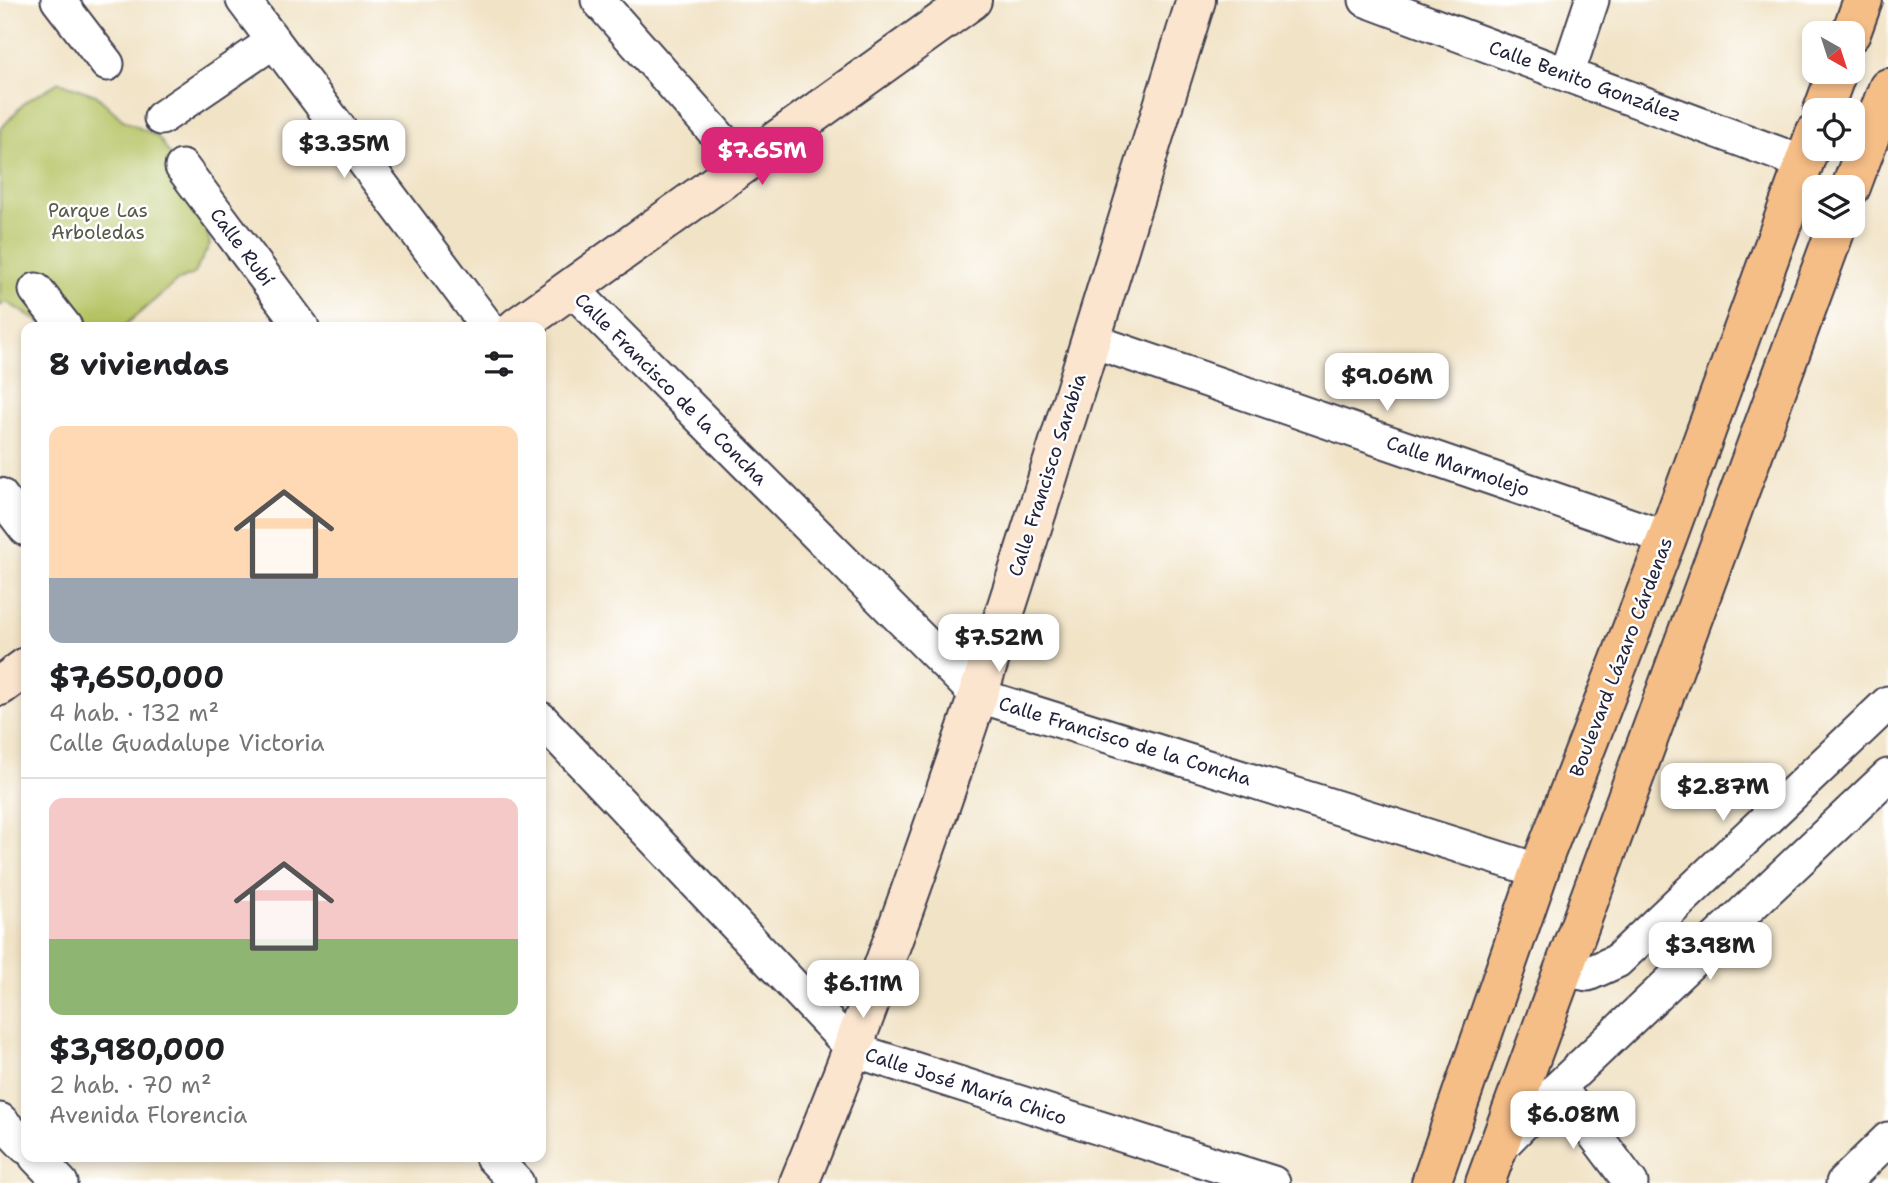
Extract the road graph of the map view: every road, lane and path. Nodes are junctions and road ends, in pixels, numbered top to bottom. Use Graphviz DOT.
graph roads {
  1 [pos="58,0"];
  2 [pos="243,0"];
  3 [pos="597,0"];
  4 [pos="1196,0"];
  5 [pos="1366,0"];
  6 [pos="1592,0"];
  7 [pos="1863,0"];
  8 [pos="969,1"];
  9 [pos="1855,21"];
  10 [pos="274,41"];
  11 [pos="107,64"];
  12 [pos="1567,75"];
  13 [pos="1888,88"];
  14 [pos="161,118"];
  15 [pos="1802,146"];
  16 [pos="1804,161"];
  17 [pos="743,164"];
  18 [pos="182,167"];
  19 [pos="1855,175"];
  20 [pos="1833,238"];
  21 [pos="571,288"];
  22 [pos="36,290"];
  23 [pos="61,322"];
  24 [pos="298,322"];
  25 [pos="484,322"];
  26 [pos="524,322"];
  27 [pos="1090,340"];
  28 [pos="0,495"];
  29 [pos="21,522"];
  30 [pos="1667,538"];
  31 [pos="21,671"];
  32 [pos="0,686"];
  33 [pos="977,695"];
  34 [pos="1888,703"];
  35 [pos="546,724"];
  36 [pos="1888,776"];
  37 [pos="1540,871"];
  38 [pos="1563,968"];
  39 [pos="854,1050"];
  40 [pos="1559,1087"];
  41 [pos="0,1120"];
  42 [pos="1888,1139"];
  43 [pos="21,1142"];
  44 [pos="41,1162"];
  45 [pos="497,1162"];
  46 [pos="1490,1167"];
  47 [pos="61,1183"];
  48 [pos="517,1183"];
  49 [pos="799,1183"];
  50 [pos="1273,1183"];
  51 [pos="1431,1183"];
  52 [pos="1631,1183"];
  53 [pos="1843,1183"];
  1 -- 11 [label="street"];
  2 -- 10 [label="street"];
  3 -- 17 [label="street"];
  4 -- 27 [label="street, Calle Francisco Sarabia"];
  5 -- 12 [label="street, Calle Benito González"];
  6 -- 12 [label="street"];
  7 -- 9 [label="main road"];
  8 -- 17 [label="street"];
  10 -- 14 [label="street"];
  10 -- 25 [label="street"];
  12 -- 15 [label="street, Calle Benito González"];
  13 -- 19 [label="main road"];
  16 -- 30 [label="main road, Boulevard Lázaro Cárdenas"];
  17 -- 21 [label="street"];
  18 -- 24 [label="street, Calle Rubí"];
  20 -- 38 [label="main road"];
  21 -- 26 [label="street"];
  21 -- 33 [label="street, Calle Francisco de la Concha"];
  22 -- 23 [label="street"];
  27 -- 30 [label="street, Calle Marmolejo"];
  27 -- 33 [label="street, Calle Francisco Sarabia"];
  28 -- 29 [label="street"];
  30 -- 37 [label="main road, Boulevard Lázaro Cárdenas"];
  31 -- 32 [label="street"];
  33 -- 37 [label="street, Calle Francisco de la Concha"];
  33 -- 39 [label="street, Calle Francisco Sarabia"];
  34 -- 38 [label="street"];
  35 -- 39 [label="street, Calle José María Chico"];
  36 -- 40 [label="street"];
  37 -- 51 [label="main road, Boulevard Lázaro Cárdenas"];
  38 -- 46 [label="main road"];
  39 -- 49 [label="street, Calle Francisco Sarabia"];
  39 -- 50 [label="street, Calle José María Chico"];
  40 -- 46 [label="street"];
  40 -- 52 [label="street"];
  41 -- 43 [label="street"];
  42 -- 53 [label="street"];
  44 -- 47 [label="street"];
  45 -- 48 [label="street"];
}
